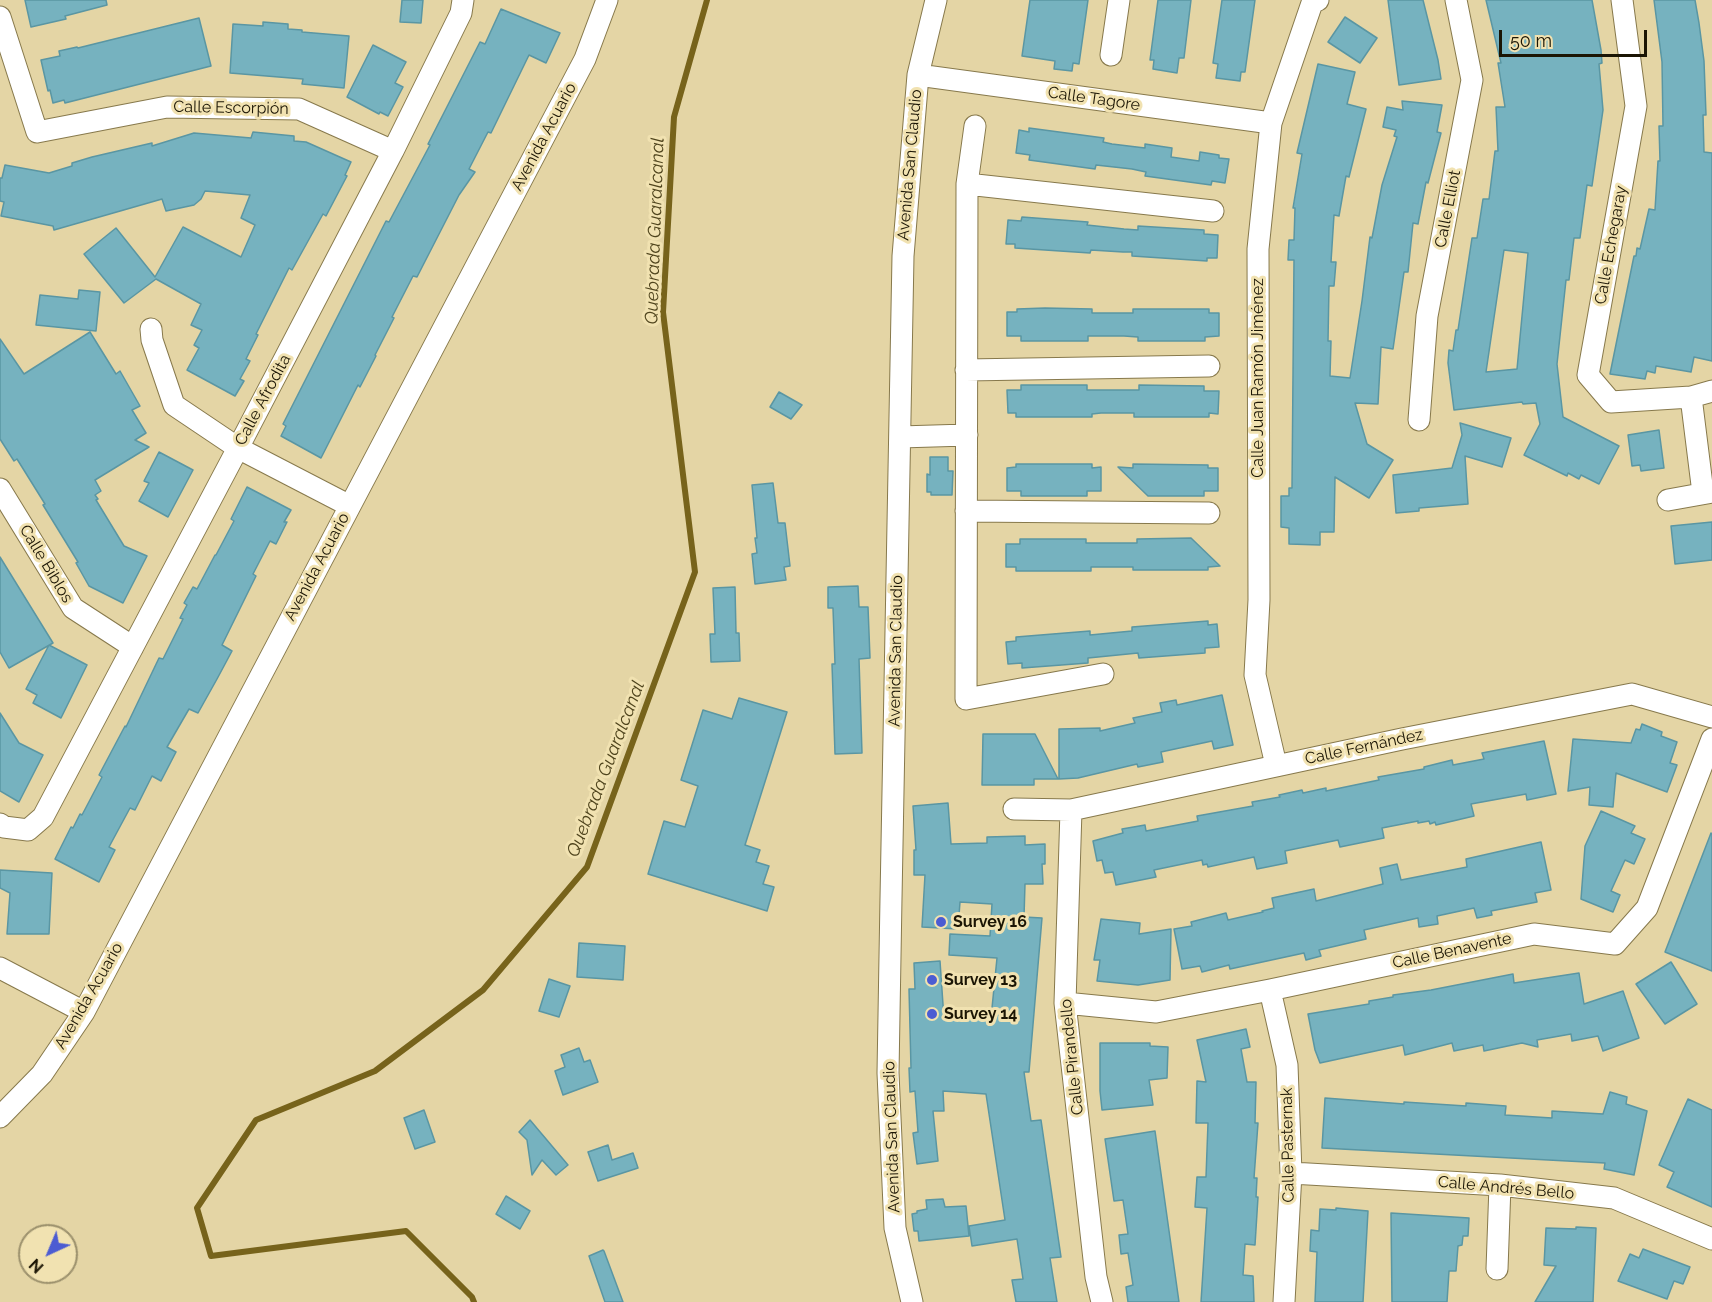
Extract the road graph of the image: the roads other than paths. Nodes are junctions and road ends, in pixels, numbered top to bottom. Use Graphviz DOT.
graph roads {
  1 [pos="463,0"];
  2 [pos="607,0"];
  3 [pos="936,0"];
  4 [pos="1119,0"];
  5 [pos="1318,0"];
  6 [pos="1456,0"];
  7 [pos="1622,0"];
  8 [pos="0,17"];
  9 [pos="1111,55"];
  10 [pos="918,75"];
  11 [pos="1270,123"];
  12 [pos="975,126"];
  13 [pos="393,151"];
  14 [pos="967,184"];
  15 [pos="1213,211"];
  16 [pos="152,328"];
  17 [pos="1209,366"];
  18 [pos="966,370"];
  19 [pos="1712,391"];
  20 [pos="1690,397"];
  21 [pos="1419,420"];
  22 [pos="967,435"];
  23 [pos="900,437"];
  24 [pos="238,448"];
  25 [pos="0,489"];
  26 [pos="1708,492"];
  27 [pos="1668,500"];
  28 [pos="350,506"];
  29 [pos="966,511"];
  30 [pos="1209,513"];
  31 [pos="133,647"];
  32 [pos="1103,674"];
  33 [pos="1712,717"];
  34 [pos="1712,739"];
  35 [pos="1276,765"];
  36 [pos="1014,809"];
  37 [pos="1071,810"];
  38 [pos="0,824"];
  39 [pos="0,968"];
  40 [pos="1270,990"];
  41 [pos="1065,1003"];
  42 [pos="84,1012"];
  43 [pos="0,1117"];
  44 [pos="1291,1173"];
  45 [pos="1500,1185"];
  46 [pos="1712,1239"];
  47 [pos="1497,1269"];
  48 [pos="912,1302"];
  49 [pos="1102,1302"];
  50 [pos="1284,1302"];
  1 -- 13 [label="street, Calle Afrodita"];
  2 -- 28 [label="street, Avenida Acuario"];
  3 -- 10 [label="street, Avenida San Claudio"];
  4 -- 9 [label="street"];
  5 -- 11 [label="street, Calle Juan Ramón Jiménez"];
  6 -- 21 [label="street, Calle Elliot"];
  7 -- 20 [label="street, Calle Echegaray"];
  8 -- 13 [label="street, Calle Escorpión"];
  10 -- 11 [label="street, Calle Tagore"];
  10 -- 23 [label="street, Avenida San Claudio"];
  11 -- 35 [label="street, Calle Juan Ramón Jiménez"];
  12 -- 14 [label="street"];
  13 -- 24 [label="street, Calle Afrodita"];
  14 -- 15 [label="street"];
  14 -- 18 [label="street"];
  16 -- 24 [label="street"];
  17 -- 18 [label="street"];
  18 -- 22 [label="street"];
  19 -- 20 [label="street"];
  20 -- 26 [label="street"];
  22 -- 23 [label="street"];
  22 -- 29 [label="street"];
  23 -- 48 [label="street, Avenida San Claudio"];
  24 -- 28 [label="street"];
  24 -- 31 [label="street, Calle Afrodita"];
  25 -- 31 [label="street, Calle Biblos"];
  26 -- 27 [label="street"];
  28 -- 42 [label="street, Avenida Acuario"];
  29 -- 30 [label="street"];
  29 -- 32 [label="street"];
  31 -- 38 [label="street, Calle Afrodita"];
  33 -- 35 [label="street, Calle Fernández"];
  34 -- 40 [label="street, Calle Benavente"];
  35 -- 37 [label="street, Calle Fernández"];
  36 -- 37 [label="street, Calle Fernández"];
  37 -- 41 [label="street, Calle Pirandello"];
  39 -- 42 [label="street"];
  40 -- 41 [label="street, Calle Benavente"];
  40 -- 44 [label="street, Calle Pasternak"];
  41 -- 49 [label="street, Calle Pirandello"];
  42 -- 43 [label="street, Avenida Acuario"];
  44 -- 45 [label="street, Calle Andrés Bello"];
  44 -- 50 [label="street, Calle Pasternak"];
  45 -- 46 [label="street, Calle Andrés Bello"];
  45 -- 47 [label="street"];
}
